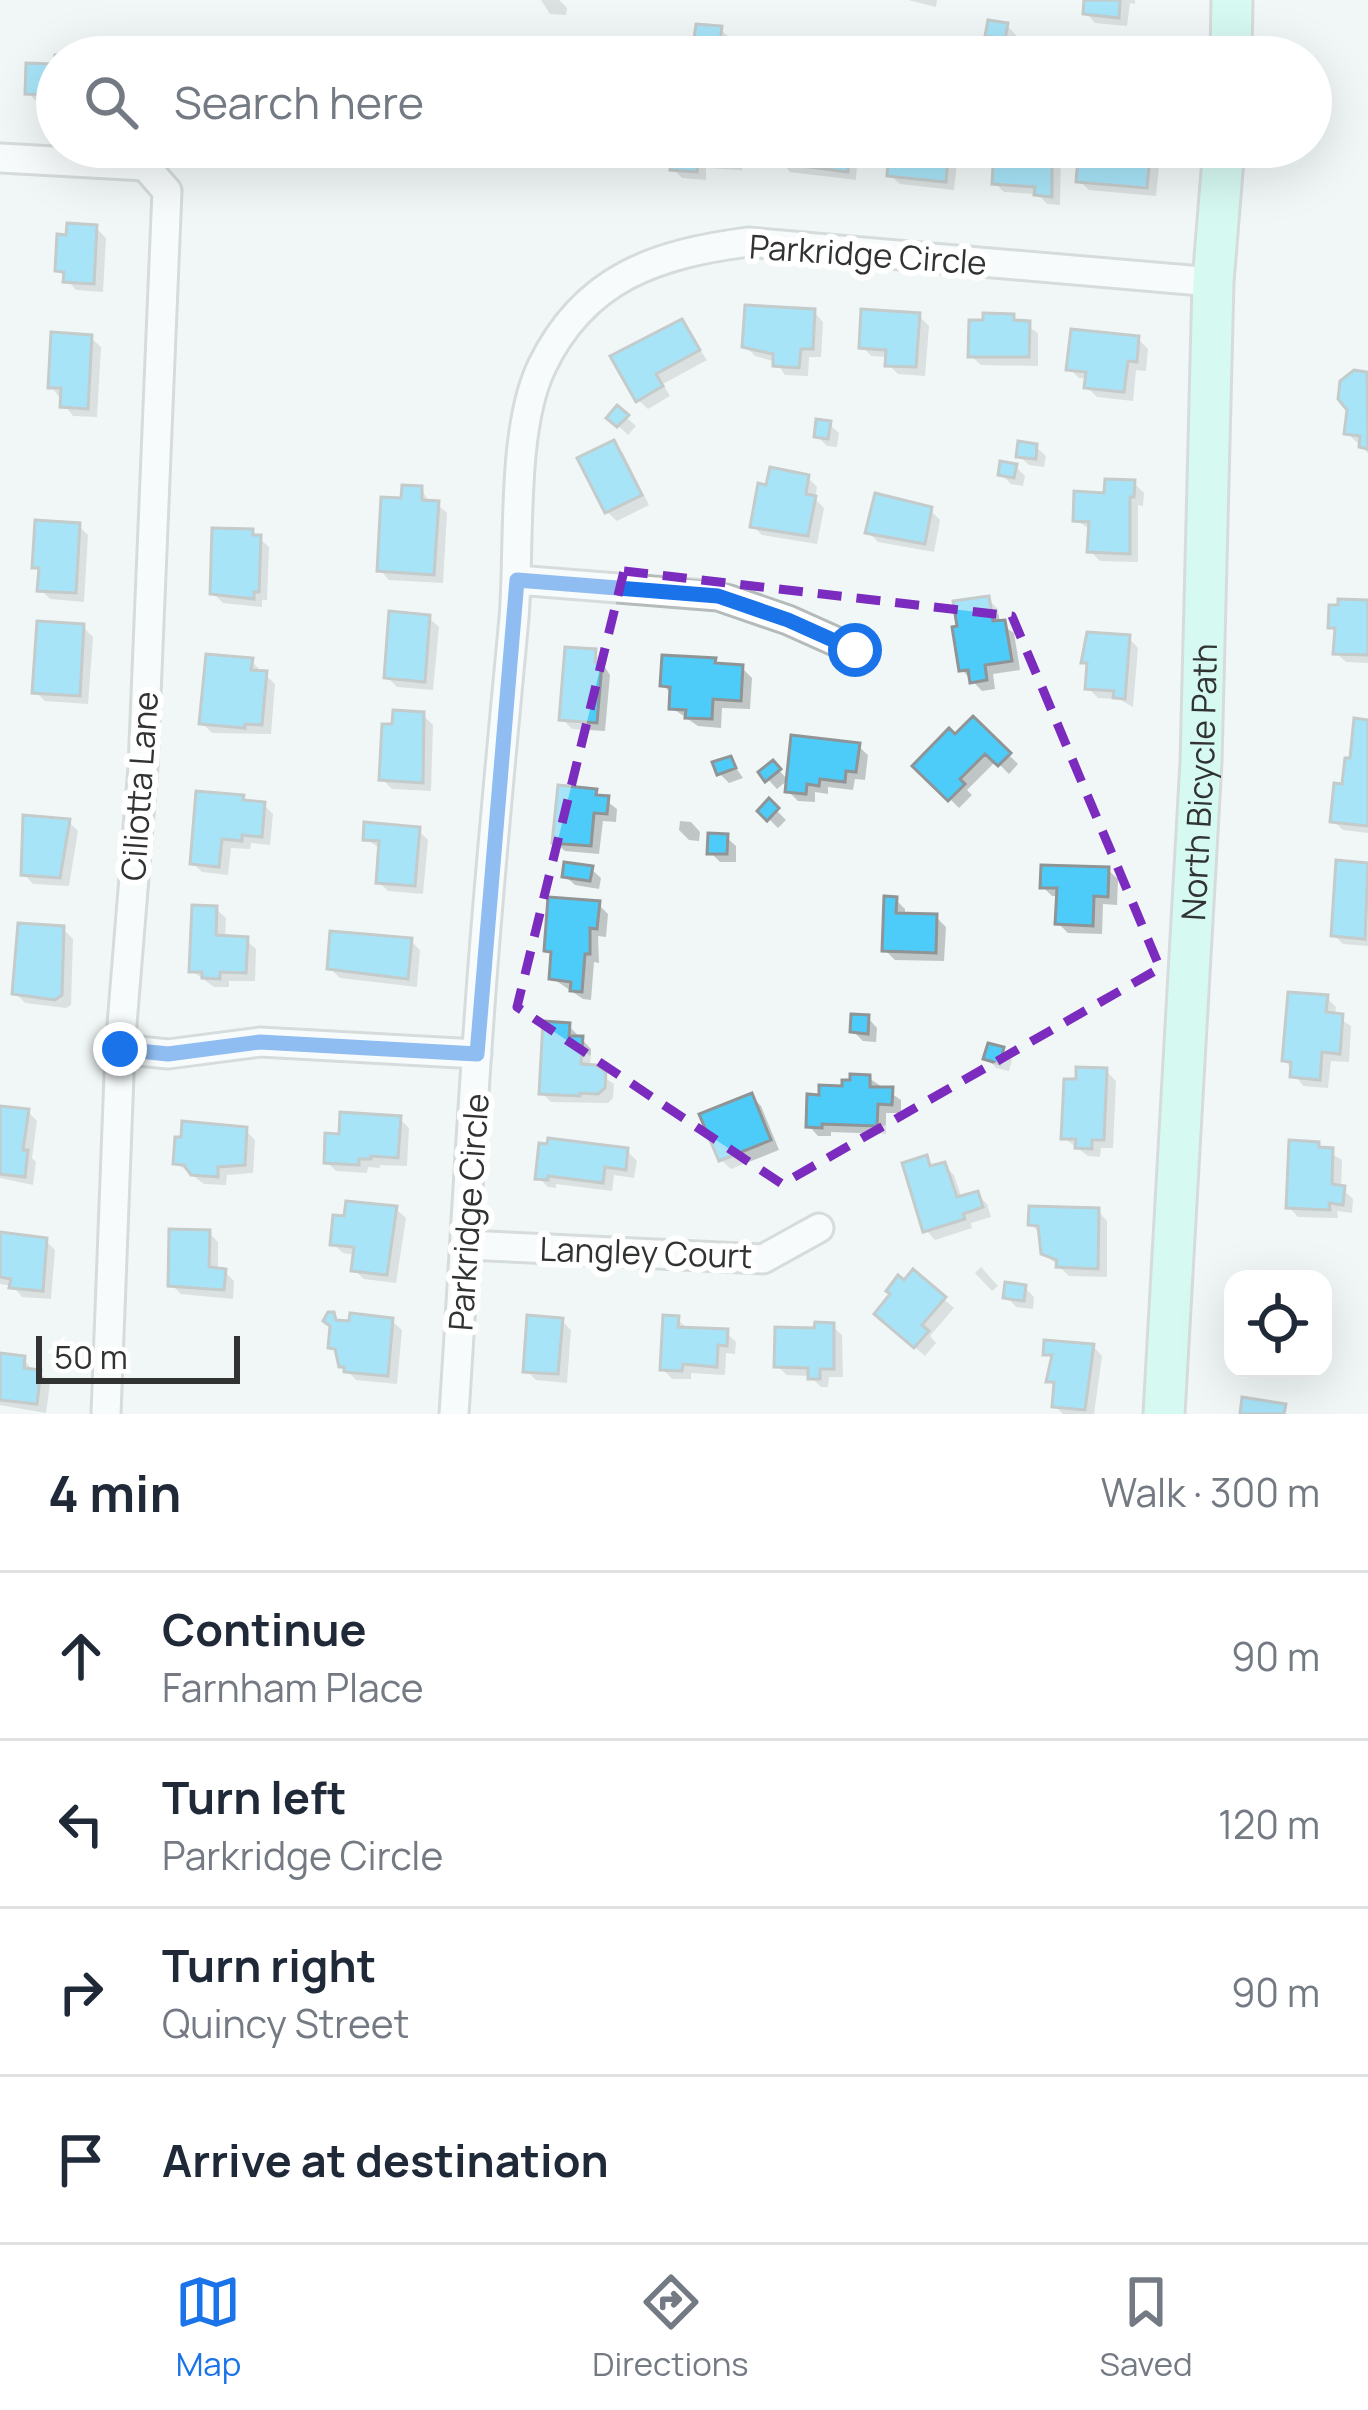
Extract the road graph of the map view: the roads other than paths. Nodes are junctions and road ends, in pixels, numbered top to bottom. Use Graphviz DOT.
graph roads {
  1 [pos="1232,0"];
  2 [pos="1231,36"];
  3 [pos="0,158"];
  4 [pos="36,160"];
  5 [pos="148,168"];
  6 [pos="1222,168"];
  7 [pos="1213,282"];
  8 [pos="517,580"];
  9 [pos="855,650"];
  10 [pos="120,1049"];
  11 [pos="477,1054"];
  12 [pos="819,1228"];
  13 [pos="466,1245"];
  14 [pos="106,1414"];
  15 [pos="454,1414"];
  16 [pos="1164,1414"];
  1 -- 2 [label="street"];
  3 -- 4 [label="street, Ciliotta Lane"];
  5 -- 10 [label="street, Ciliotta Lane"];
  6 -- 7 [label="street, North Bicycle Path"];
  7 -- 8 [label="street, Parkridge Circle"];
  7 -- 16 [label="street, North Bicycle Path"];
  8 -- 9 [label="street"];
  8 -- 11 [label="street, Parkridge Circle"];
  10 -- 11 [label="street"];
  10 -- 14 [label="street, Ciliotta Lane"];
  11 -- 13 [label="street, Parkridge Circle"];
  12 -- 13 [label="street, Langley Court"];
  13 -- 15 [label="street, Parkridge Circle"];
}
